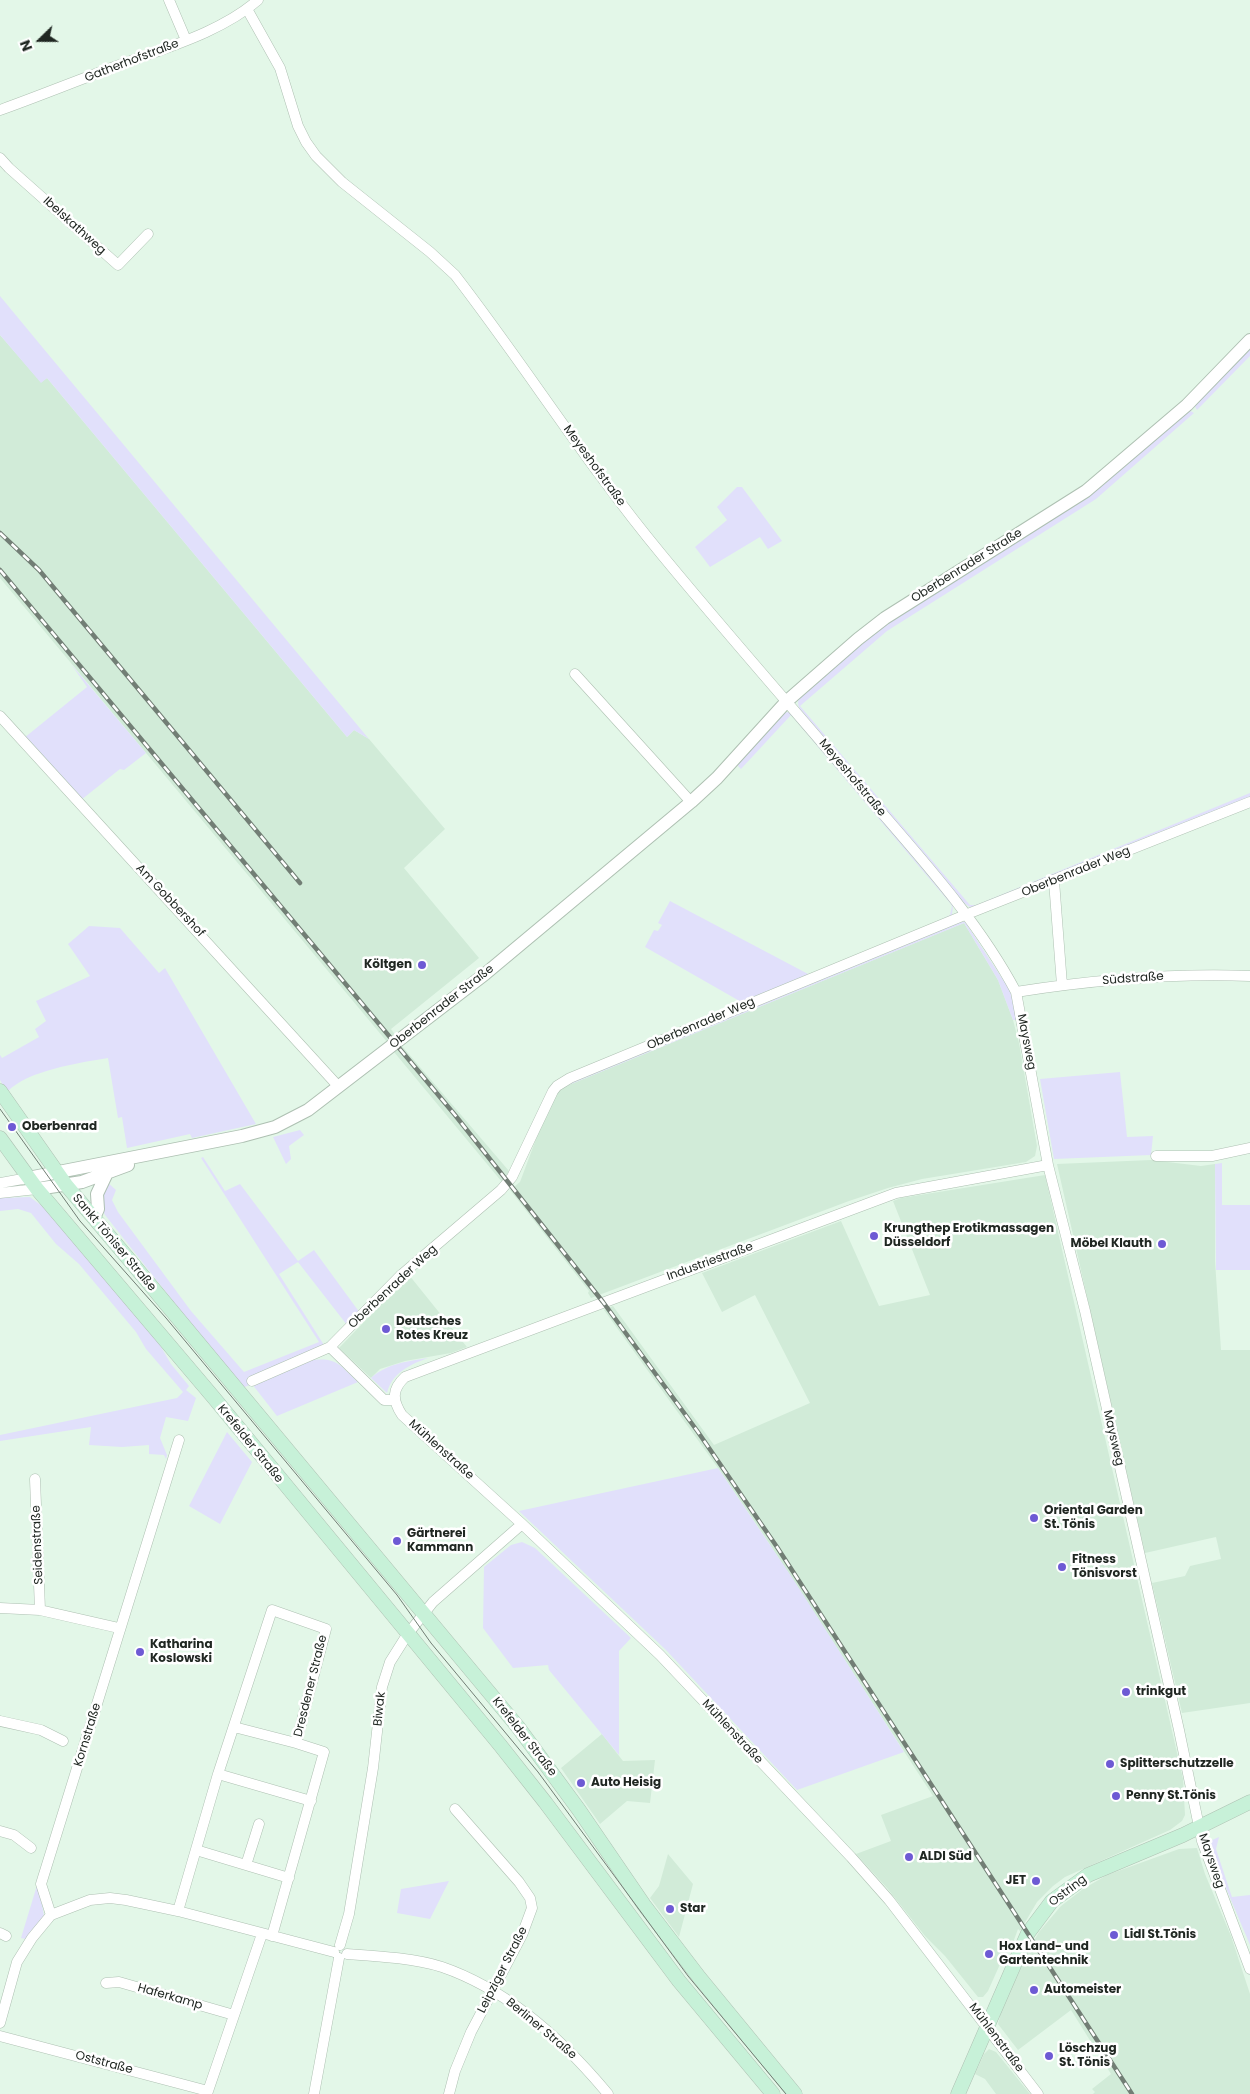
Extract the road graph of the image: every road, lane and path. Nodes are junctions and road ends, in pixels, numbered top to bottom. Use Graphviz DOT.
graph roads {
  1 [pos="169,0"];
  2 [pos="258,0"];
  3 [pos="247,10"];
  4 [pos="186,40"];
  5 [pos="0,110"];
  6 [pos="0,158"];
  7 [pos="148,234"];
  8 [pos="1250,340"];
  9 [pos="575,674"];
  10 [pos="787,701"];
  11 [pos="0,716"];
  12 [pos="691,802"];
  13 [pos="1250,802"];
  14 [pos="1054,883"];
  15 [pos="968,918"];
  16 [pos="1250,976"];
  17 [pos="1062,985"];
  18 [pos="1016,992"];
  19 [pos="338,1086"];
  20 [pos="0,1091"];
  21 [pos="0,1138"];
  22 [pos="1250,1148"];
  23 [pos="161,1153"];
  24 [pos="1156,1156"];
  25 [pos="1048,1165"];
  26 [pos="56,1173"];
  27 [pos="106,1173"];
  28 [pos="28,1178"];
  29 [pos="0,1183"];
  30 [pos="66,1185"];
  31 [pos="37,1189"];
  32 [pos="0,1193"];
  33 [pos="94,1218"];
  34 [pos="330,1347"];
  35 [pos="252,1381"];
  36 [pos="237,1390"];
  37 [pos="215,1400"];
  38 [pos="394,1400"];
  39 [pos="179,1440"];
  40 [pos="36,1480"];
  41 [pos="522,1524"];
  42 [pos="0,1608"];
  43 [pos="40,1610"];
  44 [pos="424,1614"];
  45 [pos="119,1628"];
  46 [pos="407,1635"];
  47 [pos="0,1722"];
  48 [pos="234,1727"];
  49 [pos="63,1741"];
  50 [pos="296,1743"];
  51 [pos="218,1774"];
  52 [pos="311,1801"];
  53 [pos="1250,1802"];
  54 [pos="455,1809"];
  55 [pos="259,1824"];
  56 [pos="1200,1826"];
  57 [pos="0,1831"];
  58 [pos="31,1848"];
  59 [pos="196,1850"];
  60 [pos="246,1865"];
  61 [pos="289,1878"];
  62 [pos="178,1911"];
  63 [pos="51,1915"];
  64 [pos="267,1935"];
  65 [pos="340,1952"];
  66 [pos="1249,1963"];
  67 [pos="106,1983"];
  68 [pos="493,1990"];
  69 [pos="234,2015"];
  70 [pos="0,2023"];
  71 [pos="988,2027"];
  72 [pos="0,2036"];
  73 [pos="207,2092"];
  74 [pos="314,2094"];
  75 [pos="449,2094"];
  76 [pos="608,2094"];
  77 [pos="773,2094"];
  78 [pos="795,2094"];
  79 [pos="958,2094"];
  80 [pos="1038,2094"];
  1 -- 4 [label="street"];
  2 -- 3 [label="street, Gatherhofstraße"];
  3 -- 4 [label="street, Gatherhofstraße"];
  3 -- 10 [label="street, Meyeshofstraße"];
  4 -- 5 [label="street, Gatherhofstraße"];
  6 -- 7 [label="street, Ibelskathweg"];
  8 -- 10 [label="street, Oberbenrader Straße"];
  9 -- 12 [label="street"];
  10 -- 12 [label="street, Oberbenrader Straße"];
  10 -- 15 [label="street, Meyeshofstraße"];
  11 -- 19 [label="street, Am Gobbershof"];
  12 -- 19 [label="street, Oberbenrader Straße"];
  13 -- 14 [label="street, Oberbenrader Weg"];
  14 -- 15 [label="street, Oberbenrader Weg"];
  14 -- 17 [label="street"];
  15 -- 18 [label="street, Maysweg"];
  15 -- 34 [label="street, Oberbenrader Weg"];
  16 -- 17 [label="street, Südstraße"];
  17 -- 18 [label="street, Südstraße"];
  18 -- 25 [label="street, Maysweg"];
  19 -- 23 [label="street, Oberbenrader Straße"];
  20 -- 26 [label="main road, Sankt Töniser Straße"];
  21 -- 28 [label="main road, Sankt Töniser Straße"];
  22 -- 24 [label="street"];
  23 -- 26 [label="street, Oberbenrader Straße"];
  23 -- 27 [label="street, Oberbenrader Straße"];
  25 -- 38 [label="street, Industriestraße"];
  25 -- 56 [label="street, Maysweg"];
  26 -- 28 [label="street, Oberbenrader Straße"];
  26 -- 30 [label="main road, Sankt Töniser Straße"];
  27 -- 30 [label="street, Oberbenrader Straße"];
  27 -- 33 [label="street"];
  28 -- 29 [label="street, Oberbenrader Straße"];
  28 -- 31 [label="main road, Sankt Töniser Straße"];
  30 -- 31 [label="street, Oberbenrader Straße"];
  30 -- 33 [label="main road, Sankt Töniser Straße"];
  31 -- 32 [label="street, Oberbenrader Straße"];
  31 -- 37 [label="main road, Sankt Töniser Straße"];
  33 -- 36 [label="main road, Sankt Töniser Straße"];
  34 -- 35 [label="street, Oberbenrader Weg"];
  34 -- 38 [label="street"];
  36 -- 44 [label="main road, Krefelder Straße"];
  37 -- 46 [label="main road, Krefelder Straße"];
  38 -- 41 [label="street, Mühlenstraße"];
  39 -- 45 [label="street, Kornstraße"];
  40 -- 43 [label="street, Seidenstraße"];
  41 -- 44 [label="street, Biwak"];
  41 -- 71 [label="street, Mühlenstraße"];
  42 -- 43 [label="street"];
  43 -- 45 [label="street"];
  44 -- 46 [label="street, Biwak"];
  44 -- 78 [label="main road, Krefelder Straße"];
  45 -- 63 [label="street, Kornstraße"];
  46 -- 65 [label="street, Biwak"];
  46 -- 77 [label="main road, Krefelder Straße"];
  47 -- 49 [label="street"];
  48 -- 50 [label="street, Dresdener Straße"];
  48 -- 50 [label="street, Dresdener Straße"];
  48 -- 51 [label="street, Dresdener Straße"];
  50 -- 52 [label="street, Dresdener Straße"];
  51 -- 52 [label="street"];
  51 -- 59 [label="street, Dresdener Straße"];
  52 -- 61 [label="street, Dresdener Straße"];
  53 -- 56 [label="main road, Ostring"];
  54 -- 68 [label="street, Leipziger Straße"];
  55 -- 60 [label="street"];
  56 -- 66 [label="street, Maysweg"];
  56 -- 71 [label="main road, Ostring"];
  57 -- 58 [label="street"];
  59 -- 60 [label="street"];
  59 -- 62 [label="street, Dresdener Straße"];
  60 -- 61 [label="street"];
  61 -- 64 [label="street, Dresdener Straße"];
  62 -- 63 [label="street, Berliner Straße"];
  62 -- 64 [label="street, Berliner Straße"];
  63 -- 70 [label="street"];
  64 -- 65 [label="street, Berliner Straße"];
  64 -- 69 [label="street"];
  65 -- 68 [label="street, Berliner Straße"];
  65 -- 74 [label="street, Biwak"];
  67 -- 69 [label="street, Haferkamp"];
  68 -- 75 [label="street, Leipziger Straße"];
  68 -- 76 [label="street, Berliner Straße"];
  69 -- 73 [label="street"];
  71 -- 79 [label="main road, Ostring"];
  71 -- 80 [label="street, Mühlenstraße"];
  72 -- 73 [label="street, Oststraße"];
}
